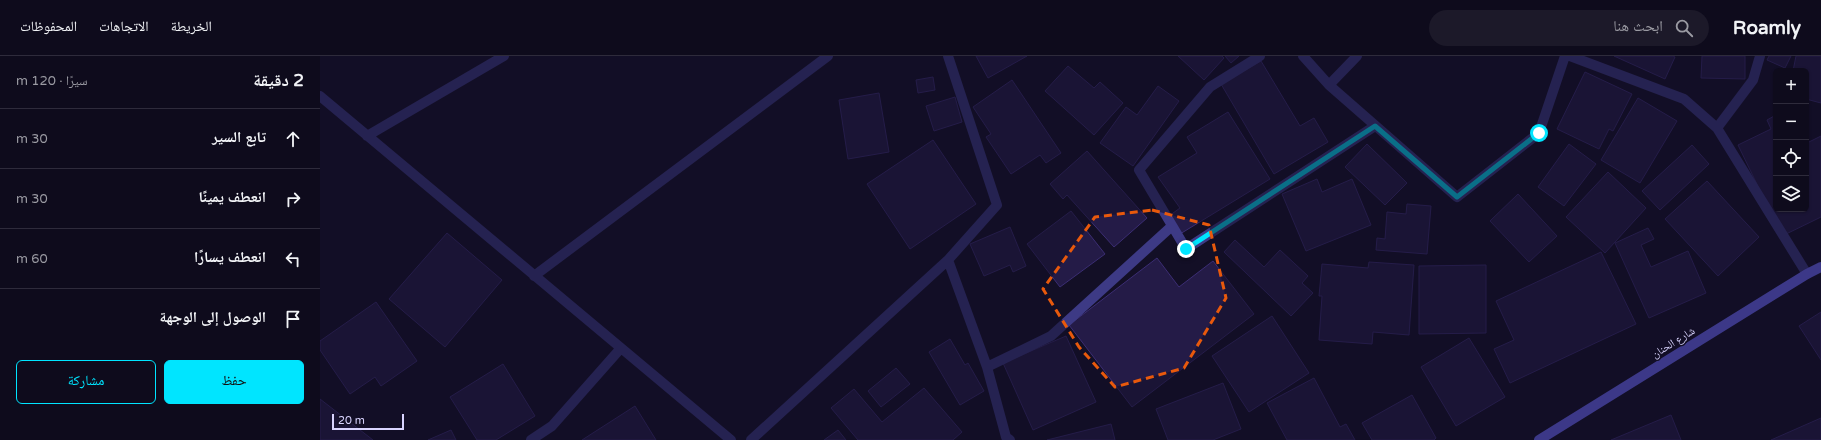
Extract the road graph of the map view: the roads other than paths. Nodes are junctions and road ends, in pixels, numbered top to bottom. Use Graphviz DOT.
graph roads {
  1 [pos="504,56"];
  2 [pos="828,56"];
  3 [pos="948,56"];
  4 [pos="1260,56"];
  5 [pos="1303,56"];
  6 [pos="1357,56"];
  7 [pos="1565,56"];
  8 [pos="1570,56"];
  9 [pos="1760,56"];
  10 [pos="1329,85"];
  11 [pos="320,96"];
  12 [pos="1375,126"];
  13 [pos="1717,128"];
  14 [pos="367,136"];
  15 [pos="1172,226"];
  16 [pos="948,260"];
  17 [pos="1821,267"];
  18 [pos="1807,274"];
  19 [pos="534,276"];
  20 [pos="621,348"];
  21 [pos="987,367"];
  22 [pos="1005,439"];
  23 [pos="531,440"];
  24 [pos="731,440"];
  25 [pos="751,440"];
  26 [pos="1539,440"];
  1 -- 14 [label="street"];
  2 -- 19 [label="street"];
  3 -- 16 [label="street"];
  4 -- 15 [label="street"];
  5 -- 10 [label="street"];
  6 -- 10 [label="street"];
  7 -- 12 [label="street"];
  8 -- 13 [label="street"];
  9 -- 13 [label="street"];
  10 -- 12 [label="street"];
  11 -- 14 [label="street"];
  12 -- 15 [label="street"];
  13 -- 18 [label="street"];
  14 -- 19 [label="street"];
  15 -- 21 [label="street"];
  16 -- 21 [label="street"];
  16 -- 25 [label="street"];
  17 -- 18 [label="main road, شارع الحنان"];
  18 -- 26 [label="main road, شارع الحنان"];
  19 -- 20 [label="street"];
  20 -- 23 [label="street"];
  20 -- 24 [label="street"];
  21 -- 22 [label="street"];
}
